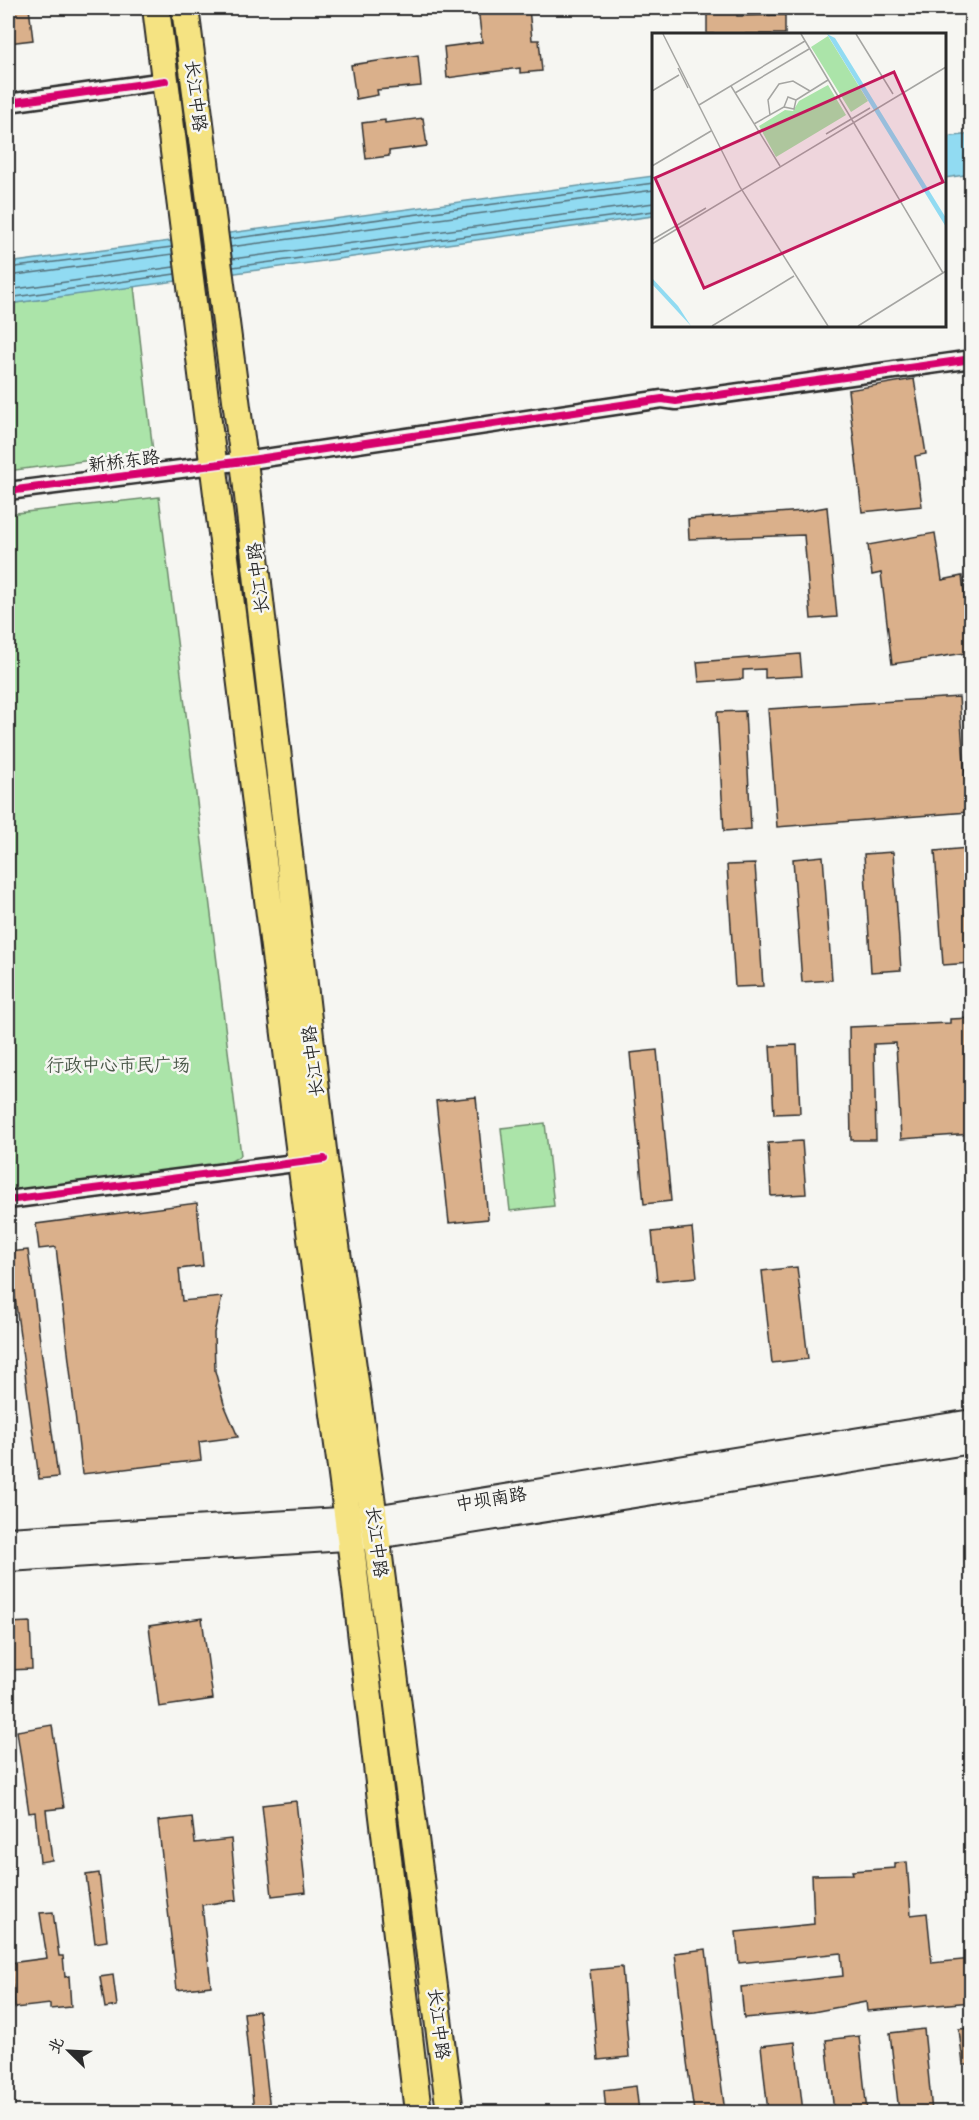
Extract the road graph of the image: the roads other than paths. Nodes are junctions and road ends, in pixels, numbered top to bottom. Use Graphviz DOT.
graph roads {
  1 [pos="156,8"];
  2 [pos="185,8"];
  3 [pos="165,81"];
  4 [pos="8,103"];
  5 [pos="972,359"];
  6 [pos="244,461"];
  7 [pos="212,465"];
  8 [pos="8,491"];
  9 [pos="313,1161"];
  10 [pos="8,1200"];
  11 [pos="972,1422"];
  12 [pos="972,1441"];
  13 [pos="376,1527"];
  14 [pos="349,1530"];
  15 [pos="8,1540"];
  16 [pos="8,1559"];
  17 [pos="418,2112"];
  18 [pos="450,2112"];
  1 -- 3 [label="main road, 长江中路"];
  2 -- 6 [label="main road, 长江中路"];
  3 -- 4 [label="street"];
  3 -- 7 [label="main road, 长江中路"];
  5 -- 6 [label="street, 新桥东路"];
  6 -- 7 [label="street, 新桥东路"];
  6 -- 9 [label="main road, 长江中路"];
  7 -- 8 [label="street, 新桥东路"];
  7 -- 9 [label="main road, 长江中路"];
  9 -- 10 [label="street"];
  9 -- 13 [label="main road, 长江中路"];
  9 -- 14 [label="main road, 长江中路"];
  11 -- 13 [label="main road, 中坝南路"];
  12 -- 13 [label="main road, 中坝南路"];
  13 -- 14 [label="main road, 中坝南路"];
  13 -- 18 [label="main road, 长江中路"];
  14 -- 15 [label="main road, 中坝南路"];
  14 -- 16 [label="main road, 中坝南路"];
  14 -- 17 [label="main road, 长江中路"];
}
